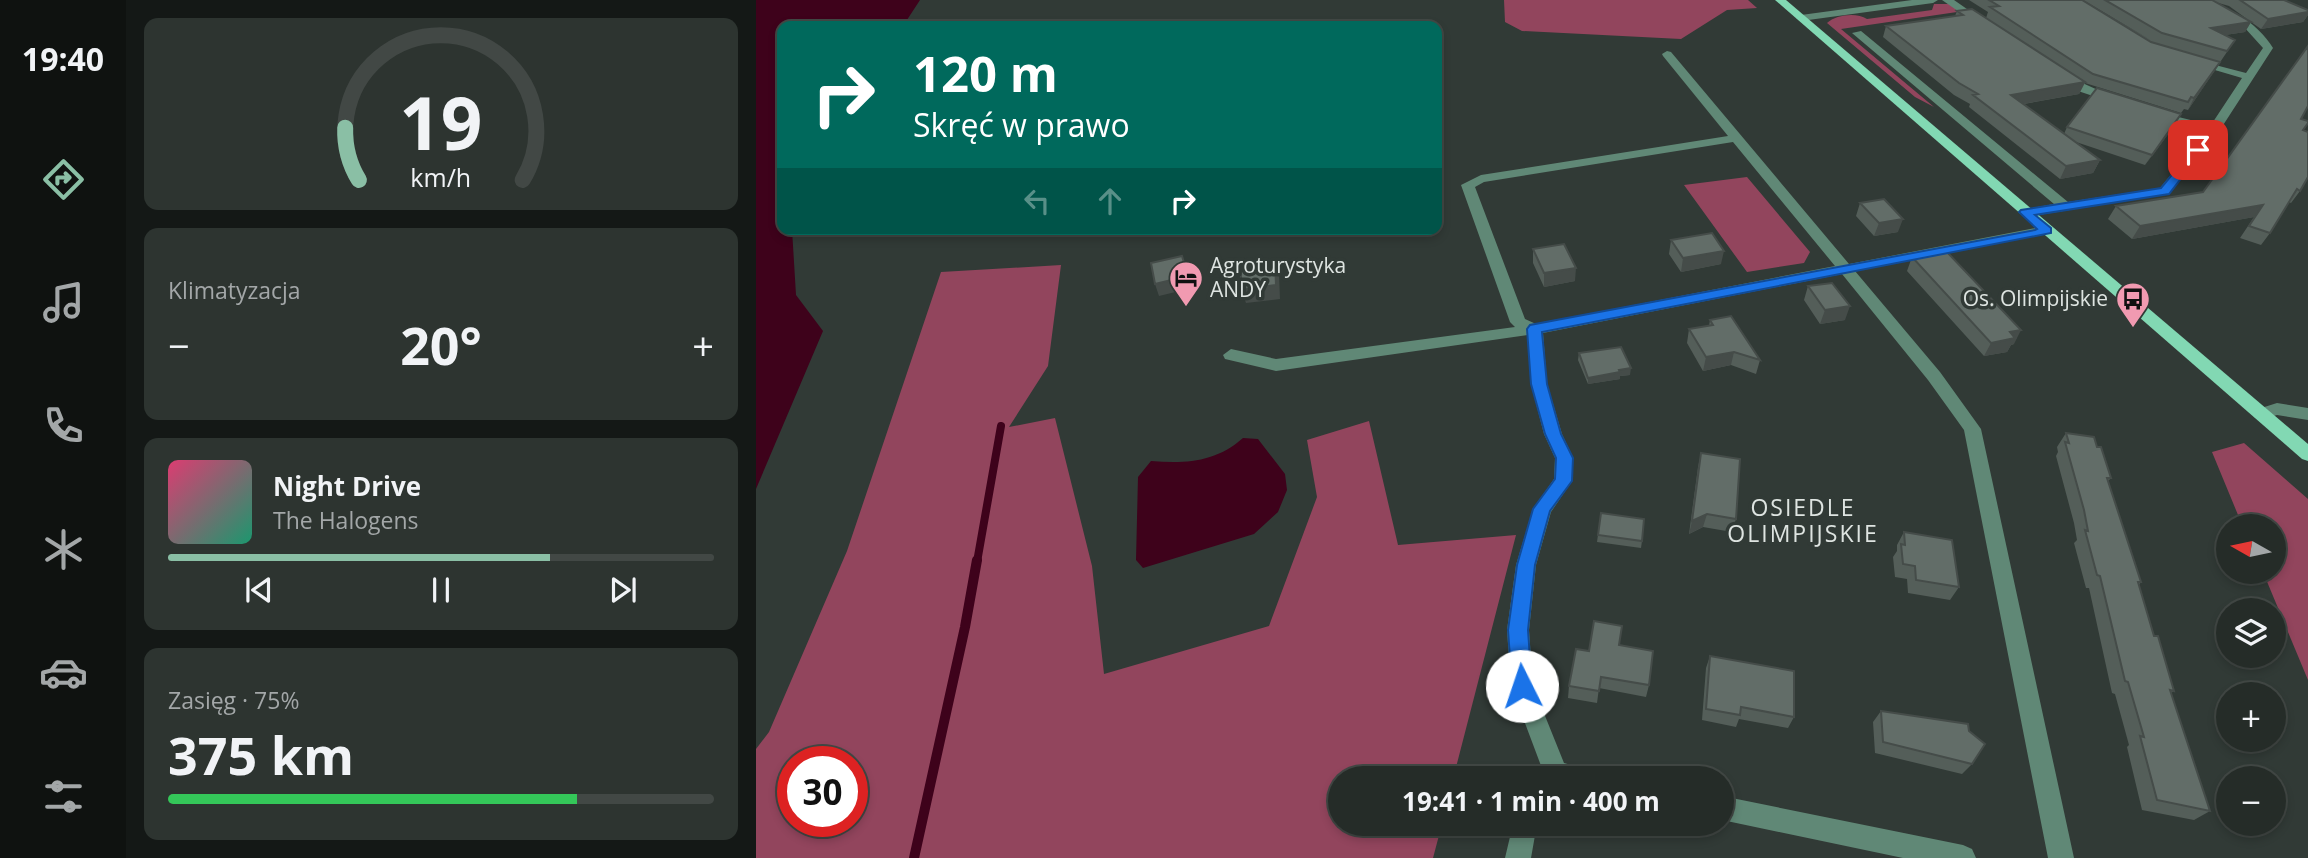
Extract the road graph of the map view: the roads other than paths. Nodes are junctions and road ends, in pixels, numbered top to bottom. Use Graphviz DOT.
graph roads {
  1 [pos="1780,0"];
  2 [pos="1933,0"];
  3 [pos="1947,0"];
  4 [pos="2198,0"];
  5 [pos="1801,18"];
  6 [pos="1987,27"];
  7 [pos="1857,33"];
  8 [pos="1667,54"];
  9 [pos="2186,60"];
  10 [pos="2057,73"];
  11 [pos="2250,77"];
  12 [pos="2127,104"];
  13 [pos="2140,107"];
  14 [pos="2214,130"];
  15 [pos="1736,138"];
  16 [pos="2064,206"];
  17 [pos="2026,212"];
  18 [pos="2046,230"];
  19 [pos="1847,270"];
  20 [pos="1535,329"];
  21 [pos="1231,355"];
  22 [pos="2261,414"];
  23 [pos="2308,414"];
  24 [pos="2308,454"];
  25 [pos="1550,766"];
  26 [pos="1734,810"];
  27 [pos="1523,836"];
  28 [pos="1518,858"];
  29 [pos="1963,858"];
  30 [pos="2061,858"];
  1 -- 5 [label="main road"];
  2 -- 5 [label="street"];
  3 -- 6 [label="street"];
  4 -- 11 [label="street"];
  5 -- 17 [label="main road"];
  7 -- 16 [label="street"];
  8 -- 15 [label="street"];
  9 -- 11 [label="street"];
  10 -- 12 [label="street"];
  11 -- 14 [label="street"];
  13 -- 14 [label="street"];
  14 -- 16 [label="street"];
  15 -- 19 [label="street"];
  15 -- 20 [label="street"];
  16 -- 17 [label="street"];
  17 -- 18 [label="main road"];
  18 -- 19 [label="street"];
  18 -- 22 [label="main road"];
  19 -- 20 [label="street"];
  19 -- 30 [label="street"];
  20 -- 21 [label="street"];
  20 -- 25 [label="street"];
  22 -- 23 [label="street"];
  22 -- 24 [label="main road"];
  26 -- 29 [label="street"];
  27 -- 28 [label="street"];
}
